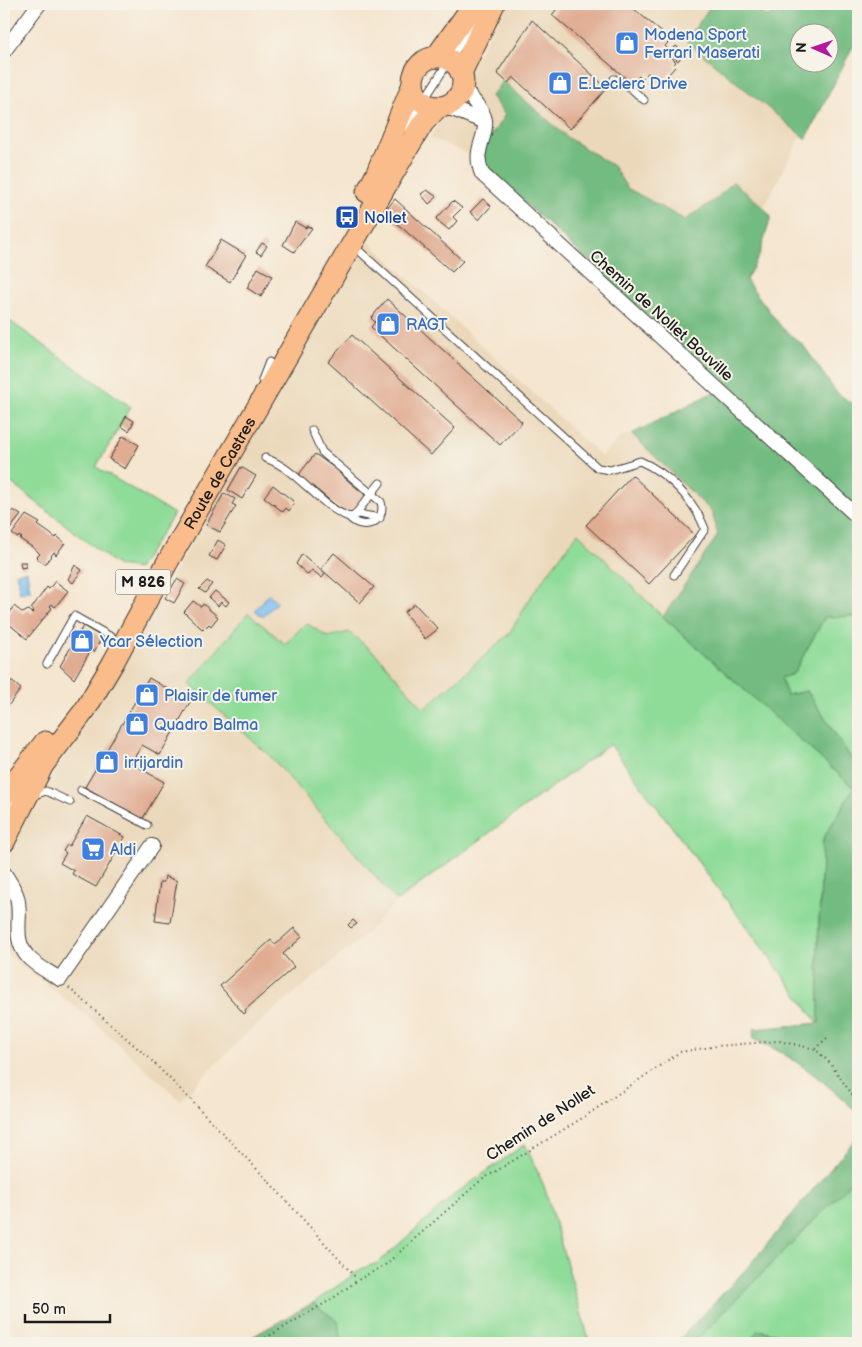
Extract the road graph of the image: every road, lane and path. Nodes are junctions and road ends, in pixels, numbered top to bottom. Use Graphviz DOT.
graph roads {
  1 [pos="39,4"];
  2 [pos="485,4"];
  3 [pos="484,7"];
  4 [pos="4,51"];
  5 [pos="452,69"];
  6 [pos="614,79"];
  7 [pos="429,100"];
  8 [pos="644,100"];
  9 [pos="485,121"];
  10 [pos="401,138"];
  11 [pos="376,175"];
  12 [pos="356,247"];
  13 [pos="279,358"];
  14 [pos="312,430"];
  15 [pos="265,458"];
  16 [pos="380,483"];
  17 [pos="372,493"];
  18 [pos="351,517"];
  19 [pos="858,517"];
  20 [pos="674,575"];
  21 [pos="113,638"];
  22 [pos="47,664"];
  23 [pos="81,790"];
  24 [pos="16,795"];
  25 [pos="70,802"];
  26 [pos="4,814"];
  27 [pos="147,825"];
  28 [pos="4,842"];
  29 [pos="152,846"];
  30 [pos="4,873"];
  31 [pos="60,979"];
  32 [pos="829,1036"];
  33 [pos="814,1048"];
  34 [pos="858,1101"];
  35 [pos="358,1280"];
  36 [pos="257,1343"];
  1 -- 4 [label="street"];
  2 -- 3 [label="lane"];
  3 -- 5 [label="main road"];
  3 -- 5 [label="main road"];
  5 -- 7 [label="main road"];
  5 -- 7 [label="main road"];
  5 -- 9 [label="street"];
  6 -- 8 [label="lane"];
  7 -- 9 [label="street"];
  7 -- 10 [label="lane"];
  7 -- 11 [label="main road, Route de Castres / M 826"];
  7 -- 13 [label="main road, Route de Castres / M 826"];
  9 -- 19 [label="street, Chemin de Nollet Bouville"];
  11 -- 13 [label="main road, Route de Castres / M 826"];
  11 -- 13 [label="lane"];
  12 -- 20 [label="lane"];
  13 -- 21 [label="main road, Route de Castres / M 826"];
  13 -- 24 [label="lane"];
  13 -- 24 [label="main road, Route de Castres / M 826"];
  14 -- 17 [label="lane"];
  15 -- 18 [label="lane"];
  16 -- 17 [label="lane"];
  17 -- 18 [label="lane"];
  17 -- 18 [label="lane"];
  21 -- 22 [label="lane"];
  21 -- 24 [label="main road, Route de Castres / M 826"];
  23 -- 27 [label="lane"];
  24 -- 25 [label="lane"];
  24 -- 26 [label="lane"];
  24 -- 28 [label="main road, Route de Castres / M 826"];
  29 -- 31 [label="street"];
  30 -- 31 [label="street"];
  31 -- 35 [label="path"];
  32 -- 33 [label="path"];
  33 -- 34 [label="path"];
  33 -- 35 [label="path, Chemin de Nollet"];
  35 -- 36 [label="path, Chemin de Nollet"];
}
